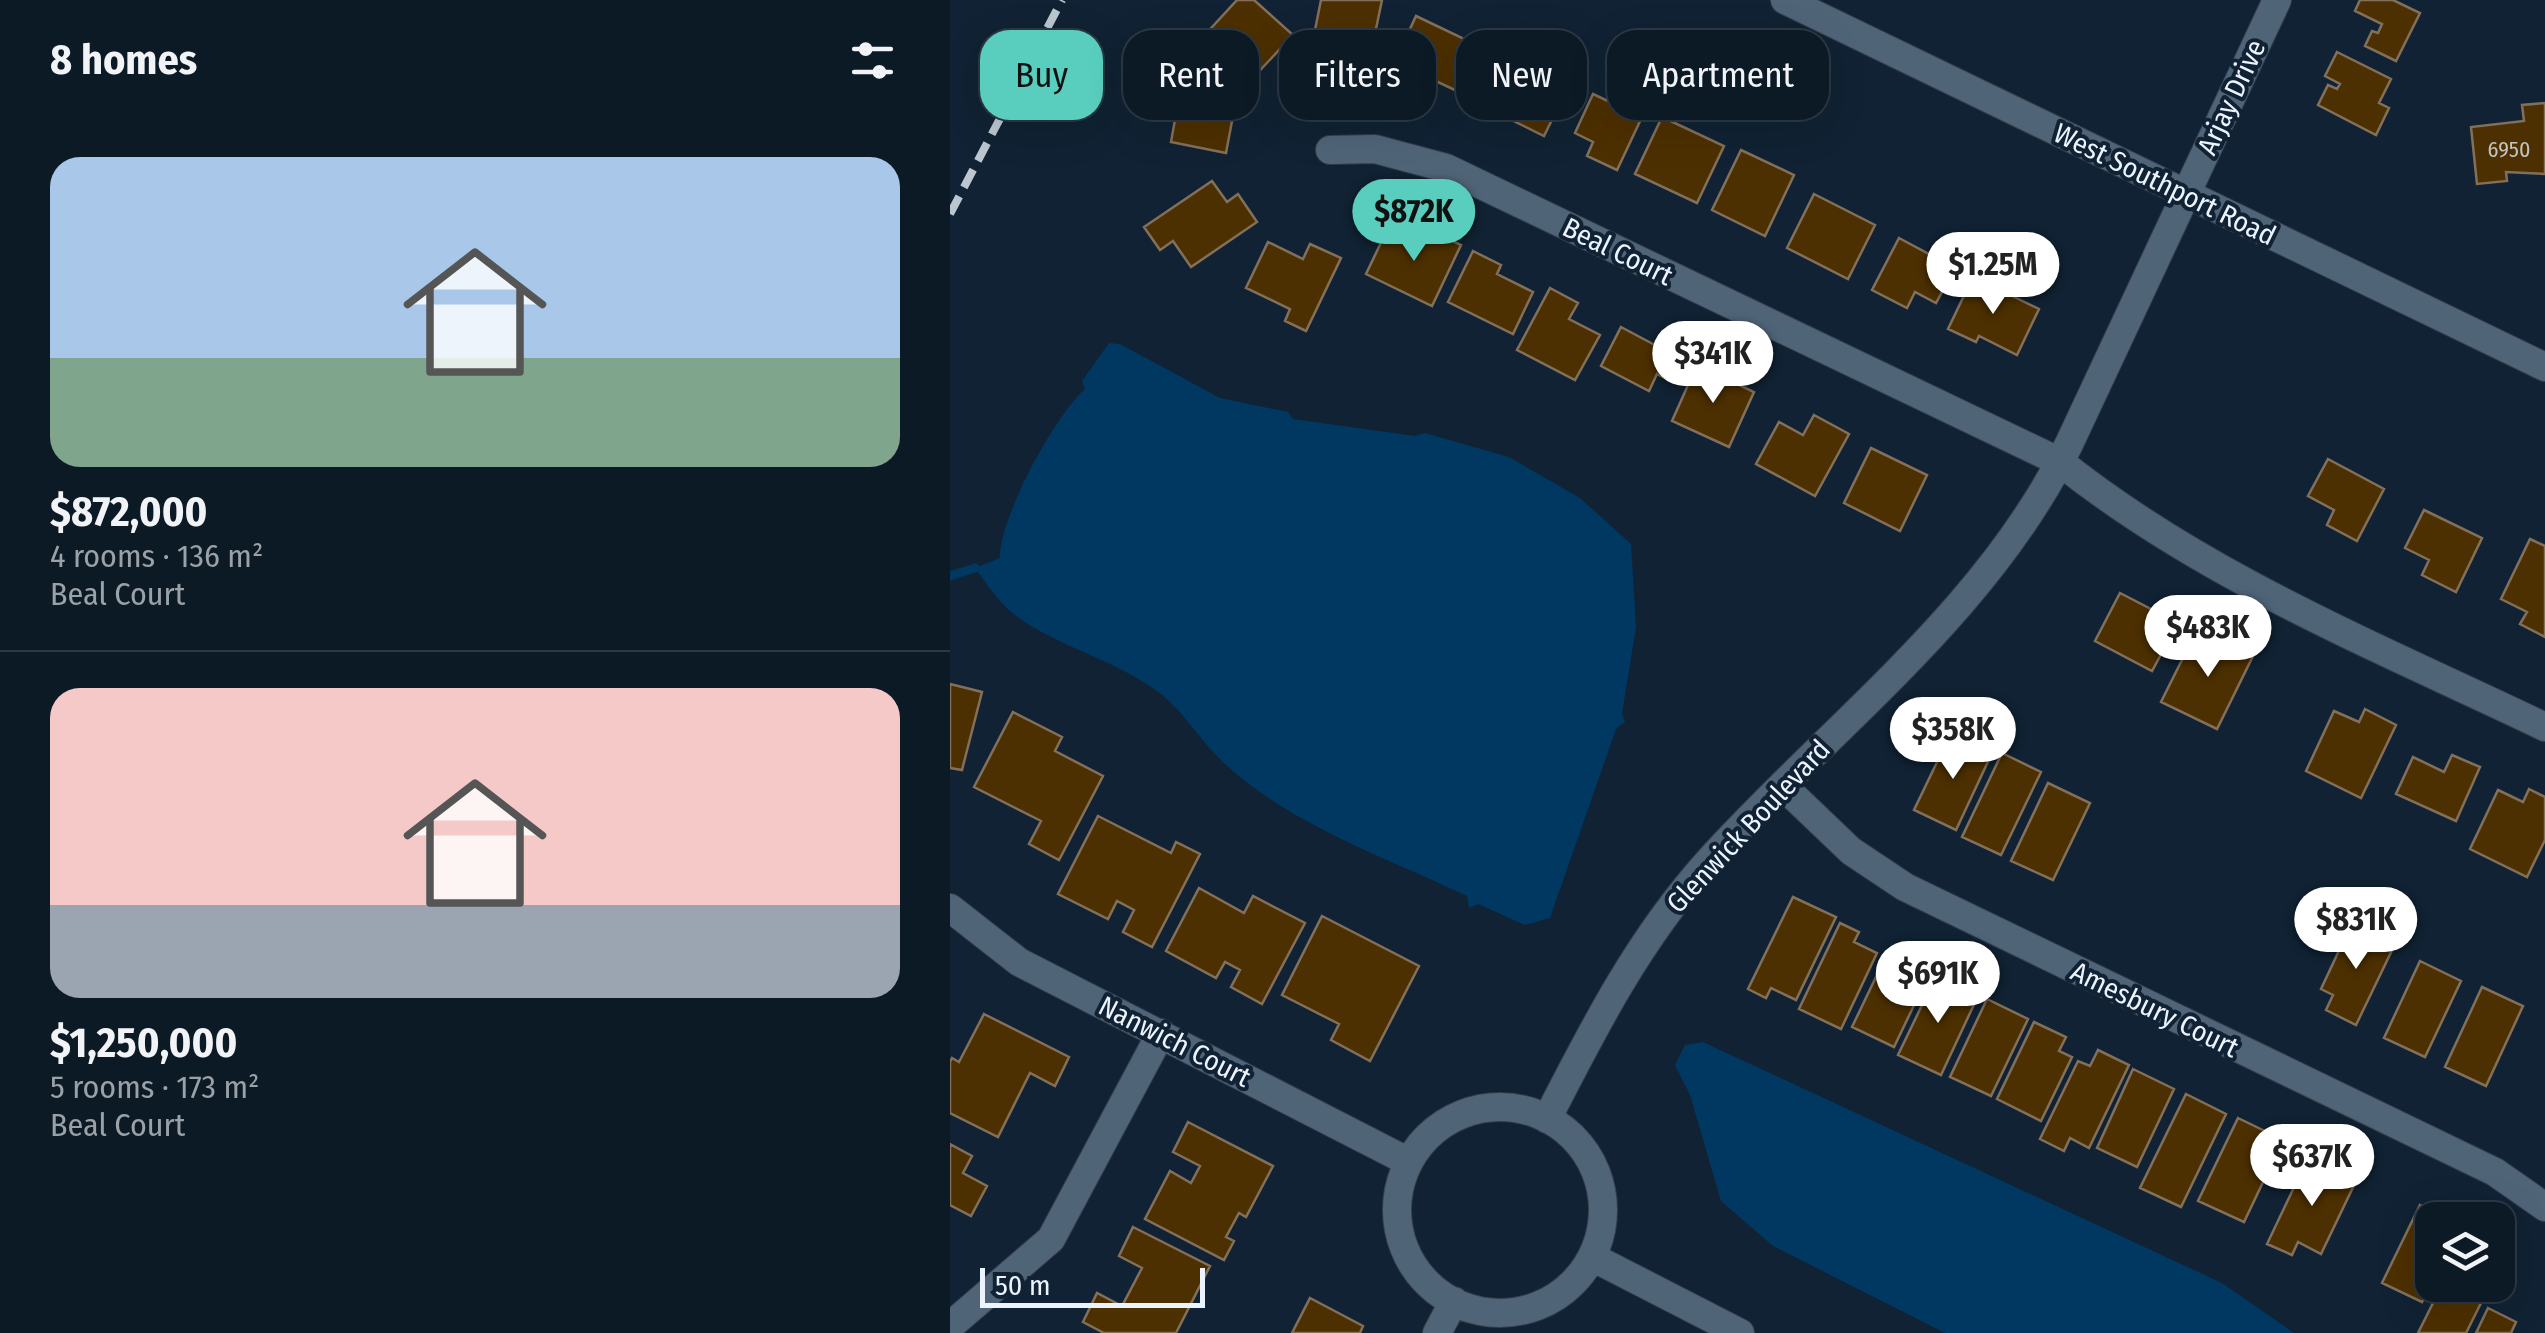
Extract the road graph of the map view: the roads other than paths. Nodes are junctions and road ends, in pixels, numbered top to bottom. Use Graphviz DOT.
graph roads {
  1 [pos="1785,0"];
  2 [pos="2276,0"];
  3 [pos="1330,150"];
  4 [pos="2185,194"];
  5 [pos="2545,367"];
  6 [pos="2060,462"];
  7 [pos="2545,727"];
  8 [pos="1783,786"];
  9 [pos="950,908"];
  10 [pos="1161,1034"];
  11 [pos="1548,1118"];
  12 [pos="1409,1162"];
  13 [pos="2545,1207"];
  14 [pos="1592,1257"];
  15 [pos="1454,1301"];
  16 [pos="950,1326"];
  17 [pos="1437,1333"];
  18 [pos="1740,1333"];
  1 -- 4 [label="street, West Southport Road"];
  2 -- 4 [label="street, Arjay Drive"];
  3 -- 6 [label="street, Beal Court"];
  4 -- 5 [label="street, West Southport Road"];
  4 -- 6 [label="street, Glenwick Boulevard"];
  6 -- 7 [label="street, Beal Court"];
  6 -- 8 [label="street, Glenwick Boulevard"];
  8 -- 11 [label="street, Glenwick Boulevard"];
  8 -- 13 [label="street, Amesbury Court"];
  9 -- 10 [label="street, Nanwich Court"];
  10 -- 12 [label="street, Nanwich Court"];
  10 -- 16 [label="street"];
  11 -- 12 [label="street"];
  11 -- 14 [label="street"];
  12 -- 15 [label="street"];
  14 -- 15 [label="street"];
  14 -- 18 [label="street"];
  15 -- 17 [label="street"];
}
